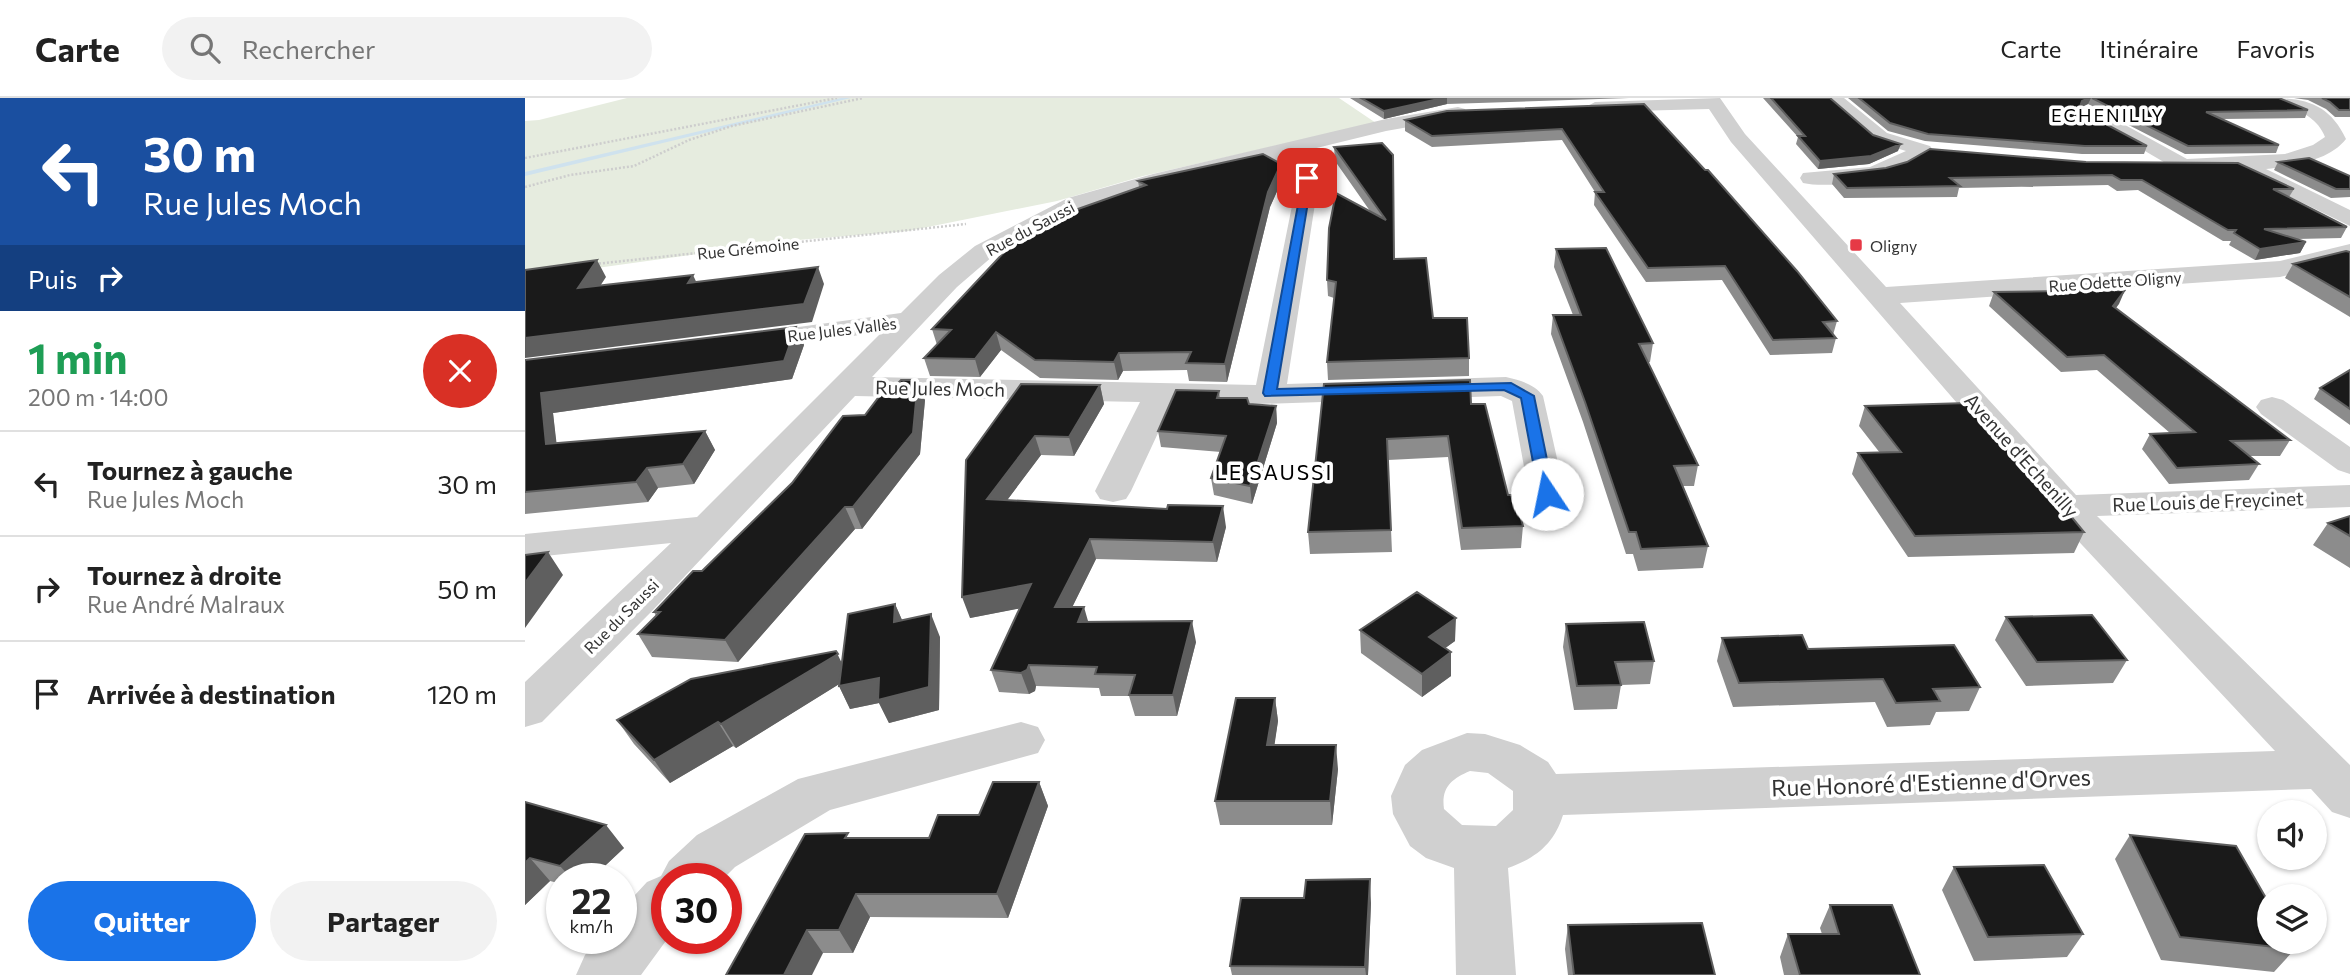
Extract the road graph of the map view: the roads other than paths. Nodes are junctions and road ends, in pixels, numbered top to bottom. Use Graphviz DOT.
graph roads {
  1 [pos="1833,98"];
  2 [pos="2281,98"];
  3 [pos="1712,100"];
  4 [pos="1570,108"];
  5 [pos="1475,112"];
  6 [pos="2089,113"];
  7 [pos="2341,127"];
  8 [pos="1923,150"];
  9 [pos="1275,153"];
  10 [pos="1949,153"];
  11 [pos="2144,163"];
  12 [pos="2181,164"];
  13 [pos="2238,164"];
  14 [pos="1811,178"];
  15 [pos="2350,219"];
  16 [pos="2350,252"];
  17 [pos="1878,296"];
  18 [pos="910,320"];
  19 [pos="717,345"];
  20 [pos="845,386"];
  21 [pos="1161,393"];
  22 [pos="1269,393"];
  23 [pos="2272,407"];
  24 [pos="2350,463"];
  25 [pos="1114,491"];
  26 [pos="1547,494"];
  27 [pos="2350,496"];
  28 [pos="2066,506"];
  29 [pos="708,527"];
  30 [pos="525,546"];
  31 [pos="525,710"];
  32 [pos="1021,740"];
  33 [pos="2337,783"];
  34 [pos="1539,795"];
  35 [pos="1480,852"];
  36 [pos="704,863"];
  37 [pos="651,916"];
  38 [pos="606,975"];
  39 [pos="1486,975"];
  1 -- 8 [label="street"];
  2 -- 7 [label="street"];
  3 -- 4 [label="street"];
  3 -- 17 [label="street, Avenue d'Echenilly"];
  5 -- 9 [label="street, Rue du Saussi"];
  6 -- 12 [label="street"];
  7 -- 13 [label="street"];
  8 -- 10 [label="street"];
  8 -- 14 [label="street"];
  9 -- 18 [label="street, Rue du Saussi"];
  9 -- 22 [label="street"];
  11 -- 12 [label="street"];
  12 -- 13 [label="street"];
  13 -- 15 [label="street"];
  16 -- 17 [label="street, Rue Odette Oligny"];
  17 -- 28 [label="street, Avenue d'Echenilly"];
  18 -- 19 [label="street, Rue Jules Vallès"];
  18 -- 20 [label="street, Rue du Saussi"];
  20 -- 21 [label="street, Rue Jules Moch"];
  20 -- 29 [label="street, Rue du Saussi"];
  21 -- 22 [label="street, Rue Jules Moch"];
  21 -- 25 [label="street"];
  22 -- 26 [label="street, Rue Jules Moch"];
  23 -- 24 [label="street"];
  27 -- 28 [label="street, Rue Louis de Freycinet"];
  28 -- 33 [label="street, Avenue d'Echenilly"];
  29 -- 30 [label="street"];
  29 -- 31 [label="street, Rue du Saussi"];
  32 -- 36 [label="street"];
  33 -- 34 [label="street, Rue Honoré d'Estienne d'Orves"];
  34 -- 35 [label="street"];
  34 -- 35 [label="street"];
  35 -- 39 [label="street"];
  37 -- 38 [label="street"];
}
